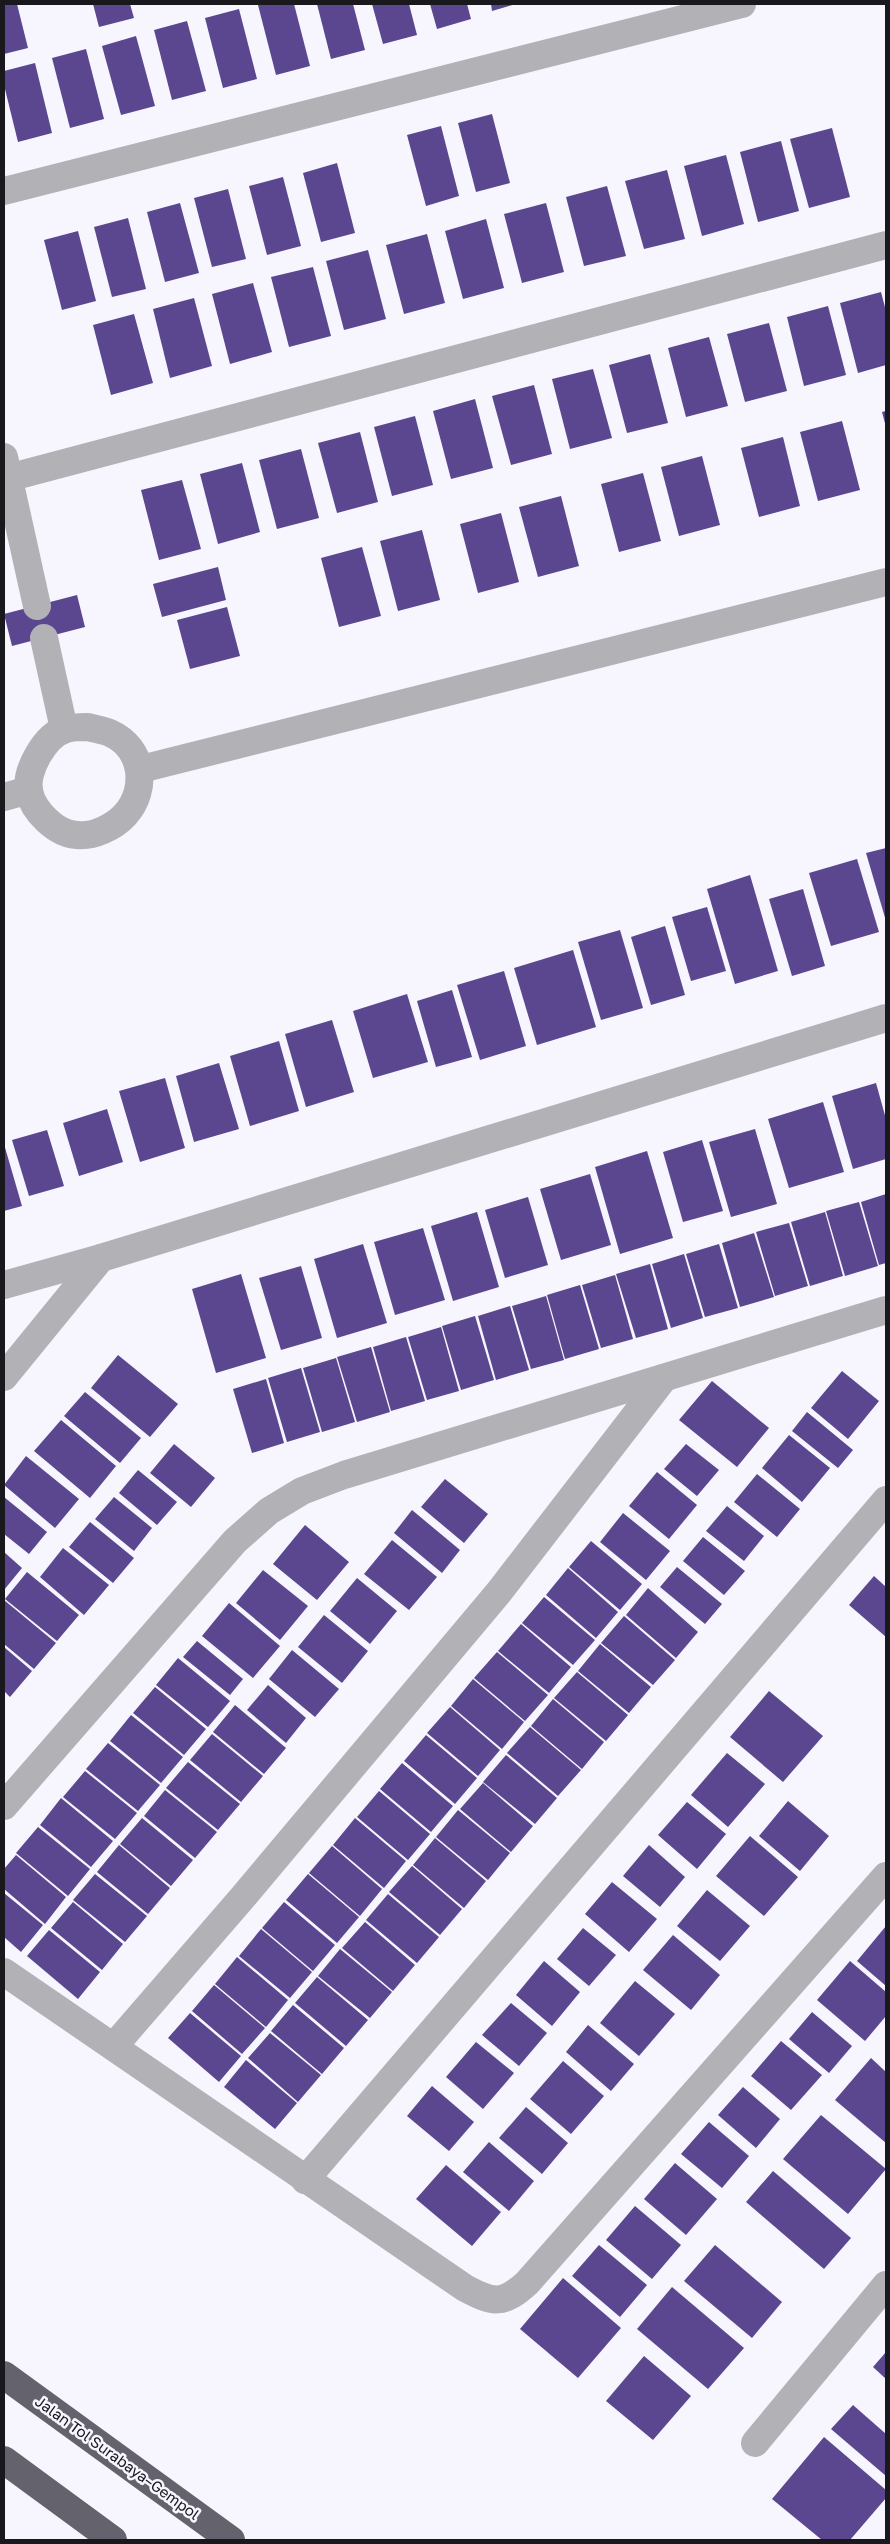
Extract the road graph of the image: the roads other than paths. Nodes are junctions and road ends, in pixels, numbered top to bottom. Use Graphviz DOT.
graph roads {
  1 [pos="742,4"];
  2 [pos="4,191"];
  3 [pos="886,245"];
  4 [pos="6,471"];
  5 [pos="886,582"];
  6 [pos="37,606"];
  7 [pos="44,638"];
  8 [pos="64,729"];
  9 [pos="141,770"];
  10 [pos="16,794"];
  11 [pos="886,1018"];
  12 [pos="101,1258"];
  13 [pos="4,1285"];
  14 [pos="886,1310"];
  15 [pos="4,1377"];
  16 [pos="664,1378"];
  17 [pos="886,1500"];
  18 [pos="4,1806"];
  19 [pos="886,1876"];
  20 [pos="4,1972"];
  21 [pos="114,2046"];
  22 [pos="305,2180"];
  23 [pos="886,2285"];
  24 [pos="4,2375"];
  25 [pos="755,2443"];
  26 [pos="4,2460"];
  27 [pos="113,2540"];
  28 [pos="230,2540"];
  1 -- 2 [label="street"];
  3 -- 4 [label="street"];
  4 -- 6 [label="street"];
  5 -- 9 [label="street"];
  7 -- 8 [label="street"];
  8 -- 9 [label="street"];
  8 -- 10 [label="street"];
  9 -- 10 [label="street"];
  11 -- 12 [label="street"];
  12 -- 13 [label="street"];
  12 -- 15 [label="street"];
  14 -- 16 [label="street"];
  16 -- 18 [label="street"];
  16 -- 21 [label="street"];
  17 -- 22 [label="street"];
  19 -- 22 [label="street"];
  20 -- 21 [label="street"];
  21 -- 22 [label="street"];
  23 -- 25 [label="street"];
  24 -- 28 [label="highway, Jalan Tol Surabaya–Gempol"];
  26 -- 27 [label="highway"];
}
